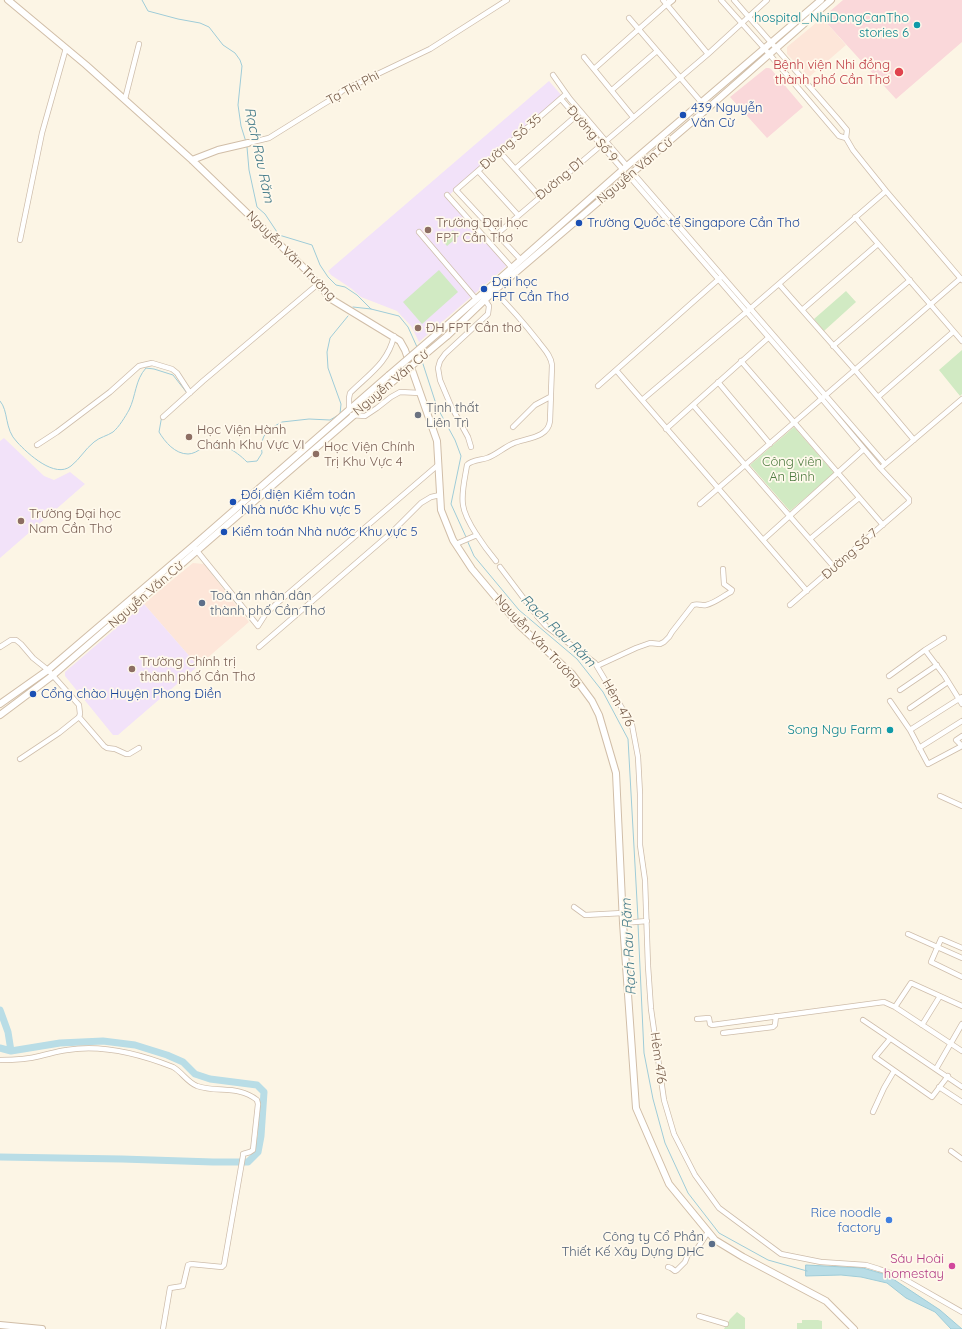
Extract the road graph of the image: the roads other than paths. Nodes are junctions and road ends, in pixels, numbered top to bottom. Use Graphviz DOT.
graph roads {
  1 [pos="8,0"];
  2 [pos="507,0"];
  3 [pos="722,0"];
  4 [pos="734,0"];
  5 [pos="767,0"];
  6 [pos="822,0"];
  7 [pos="831,0"];
  8 [pos="668,1"];
  9 [pos="749,17"];
  10 [pos="629,18"];
  11 [pos="742,23"];
  12 [pos="639,30"];
  13 [pos="771,42"];
  14 [pos="139,44"];
  15 [pos="66,48"];
  16 [pos="764,48"];
  17 [pos="776,48"];
  18 [pos="657,51"];
  19 [pos="708,54"];
  20 [pos="769,54"];
  21 [pos="584,57"];
  22 [pos="594,69"];
  23 [pos="553,75"];
  24 [pos="680,77"];
  25 [pos="612,90"];
  26 [pos="566,94"];
  27 [pos="125,99"];
  28 [pos="561,99"];
  29 [pos="702,103"];
  30 [pos="707,109"];
  31 [pos="576,116"];
  32 [pos="634,117"];
  33 [pos="846,138"];
  34 [pos="606,141"];
  35 [pos="246,144"];
  36 [pos="602,145"];
  37 [pos="499,151"];
  38 [pos="192,160"];
  39 [pos="625,168"];
  40 [pos="515,169"];
  41 [pos="478,171"];
  42 [pos="631,174"];
  43 [pos="886,191"];
  44 [pos="447,195"];
  45 [pos="540,197"];
  46 [pos="518,215"];
  47 [pos="855,217"];
  48 [pos="419,232"];
  49 [pos="497,234"];
  50 [pos="20,240"];
  51 [pos="878,244"];
  52 [pos="523,262"];
  53 [pos="512,268"];
  54 [pos="720,278"];
  55 [pos="961,279"];
  56 [pos="910,280"];
  57 [pos="318,284"];
  58 [pos="778,284"];
  59 [pos="494,291"];
  60 [pos="476,299"];
  61 [pos="485,300"];
  62 [pos="930,304"];
  63 [pos="751,308"];
  64 [pos="802,310"];
  65 [pos="746,312"];
  66 [pos="954,332"];
  67 [pos="394,336"];
  68 [pos="768,338"];
  69 [pos="962,341"];
  70 [pos="833,346"];
  71 [pos="741,361"];
  72 [pos="616,370"];
  73 [pos="855,370"];
  74 [pos="718,382"];
  75 [pos="598,386"];
  76 [pos="190,393"];
  77 [pos="420,393"];
  78 [pos="550,396"];
  79 [pos="824,397"];
  80 [pos="878,397"];
  81 [pos="962,399"];
  82 [pos="642,400"];
  83 [pos="693,405"];
  84 [pos="351,412"];
  85 [pos="163,417"];
  86 [pos="794,423"];
  87 [pos="513,427"];
  88 [pos="666,429"];
  89 [pos="914,440"];
  90 [pos="37,444"];
  91 [pos="770,444"];
  92 [pos="471,447"];
  93 [pos="864,449"];
  94 [pos="297,456"];
  95 [pos="301,461"];
  96 [pos="885,464"];
  97 [pos="438,465"];
  98 [pos="746,465"];
  99 [pos="880,468"];
  100 [pos="838,473"];
  101 [pos="718,489"];
  102 [pos="440,495"];
  103 [pos="859,498"];
  104 [pos="700,504"];
  105 [pos="790,516"];
  106 [pos="229,519"];
  107 [pos="883,525"];
  108 [pos="476,536"];
  109 [pos="810,539"];
  110 [pos="763,540"];
  111 [pos="459,543"];
  112 [pos="195,548"];
  113 [pos="496,561"];
  114 [pos="500,567"];
  115 [pos="834,567"];
  116 [pos="724,569"];
  117 [pos="807,591"];
  118 [pos="130,598"];
  119 [pos="136,604"];
  120 [pos="790,605"];
  121 [pos="944,638"];
  122 [pos="259,646"];
  123 [pos="0,648"];
  124 [pos="925,650"];
  125 [pos="937,665"];
  126 [pos="596,666"];
  127 [pos="48,670"];
  128 [pos="52,676"];
  129 [pos="889,676"];
  130 [pos="948,682"];
  131 [pos="900,690"];
  132 [pos="961,698"];
  133 [pos="890,701"];
  134 [pos="0,704"];
  135 [pos="962,704"];
  136 [pos="910,708"];
  137 [pos="0,715"];
  138 [pos="78,718"];
  139 [pos="962,721"];
  140 [pos="910,730"];
  141 [pos="962,736"];
  142 [pos="962,746"];
  143 [pos="139,748"];
  144 [pos="919,748"];
  145 [pos="20,759"];
  146 [pos="940,796"];
  147 [pos="962,806"];
  148 [pos="574,906"];
  149 [pos="623,913"];
  150 [pos="646,921"];
  151 [pos="624,923"];
  152 [pos="908,934"];
  153 [pos="937,947"];
  154 [pos="962,948"];
  155 [pos="962,958"];
  156 [pos="962,977"];
  157 [pos="940,996"];
  158 [pos="962,1006"];
  159 [pos="895,1007"];
  160 [pos="776,1016"];
  161 [pos="697,1018"];
  162 [pos="863,1020"];
  163 [pos="962,1024"];
  164 [pos="922,1025"];
  165 [pos="723,1033"];
  166 [pos="890,1039"];
  167 [pos="951,1044"];
  168 [pos="962,1051"];
  169 [pos="0,1060"];
  170 [pos="936,1069"];
  171 [pos="894,1071"];
  172 [pos="948,1076"];
  173 [pos="962,1086"];
  174 [pos="939,1087"];
  175 [pos="962,1102"];
  176 [pos="874,1112"];
  177 [pos="952,1151"];
  178 [pos="962,1159"];
  179 [pos="708,1232"];
  180 [pos="668,1267"];
  181 [pos="962,1312"];
  182 [pos="699,1316"];
  183 [pos="0,1324"];
  184 [pos="726,1324"];
  185 [pos="42,1329"];
  186 [pos="163,1329"];
  187 [pos="854,1329"];
  1 -- 15 [label="main road, Nguyễn Văn Trường"];
  2 -- 35 [label="street, Tạ Thị Phi"];
  3 -- 11 [label="street"];
  4 -- 9 [label="street"];
  5 -- 9 [label="street, Đường D1"];
  6 -- 13 [label="main road, Nguyễn Văn Cừ"];
  7 -- 17 [label="main road, Nguyễn Văn Cừ"];
  8 -- 12 [label="street"];
  8 -- 19 [label="street"];
  9 -- 11 [label="street, Đường D1"];
  9 -- 13 [label="street"];
  10 -- 12 [label="street"];
  11 -- 16 [label="street"];
  11 -- 19 [label="street, Đường D1"];
  12 -- 18 [label="street"];
  12 -- 22 [label="street"];
  13 -- 16 [label="main road, Nguyễn Văn Cừ"];
  13 -- 17 [label="street"];
  14 -- 27 [label="street"];
  15 -- 27 [label="main road, Nguyễn Văn Trường"];
  15 -- 50 [label="street"];
  16 -- 20 [label="street"];
  16 -- 29 [label="main road, Nguyễn Văn Cừ"];
  17 -- 20 [label="main road, Nguyễn Văn Cừ"];
  17 -- 33 [label="street"];
  18 -- 24 [label="street"];
  18 -- 25 [label="street"];
  19 -- 24 [label="street, Đường D1"];
  20 -- 30 [label="main road, Nguyễn Văn Cừ"];
  20 -- 33 [label="street"];
  21 -- 22 [label="street"];
  22 -- 25 [label="street"];
  23 -- 26 [label="street"];
  24 -- 29 [label="street"];
  24 -- 32 [label="street, Đường D1"];
  25 -- 32 [label="street"];
  26 -- 28 [label="street, Đường Số 35"];
  26 -- 34 [label="street"];
  27 -- 38 [label="main road, Nguyễn Văn Trường"];
  28 -- 31 [label="street, Đường Số 9"];
  28 -- 37 [label="street, Đường Số 35"];
  29 -- 30 [label="main road"];
  29 -- 39 [label="main road, Nguyễn Văn Cừ"];
  30 -- 42 [label="main road, Nguyễn Văn Cừ"];
  31 -- 36 [label="street, Đường Số 9"];
  31 -- 40 [label="street"];
  32 -- 34 [label="street, Đường D1"];
  33 -- 43 [label="street"];
  34 -- 36 [label="street, Đường D1"];
  34 -- 39 [label="street"];
  35 -- 38 [label="main road, Tạ Thị Phi"];
  36 -- 39 [label="street, Đường Số 9"];
  36 -- 45 [label="street, Đường D1"];
  37 -- 40 [label="street"];
  37 -- 41 [label="street, Đường Số 35"];
  38 -- 57 [label="main road, Nguyễn Văn Trường"];
  39 -- 42 [label="main road"];
  39 -- 52 [label="main road, Nguyễn Văn Cừ"];
  40 -- 45 [label="street"];
  41 -- 46 [label="street"];
  41 -- 49 [label="street, Đường Số 35"];
  42 -- 52 [label="main road, Nguyễn Văn Cừ"];
  42 -- 54 [label="street"];
  43 -- 47 [label="street"];
  43 -- 55 [label="street"];
  44 -- 53 [label="street"];
  45 -- 46 [label="street, Đường D1"];
  46 -- 49 [label="street, Đường D1"];
  47 -- 51 [label="street"];
  47 -- 58 [label="street"];
  48 -- 60 [label="street"];
  49 -- 52 [label="street"];
  51 -- 56 [label="street"];
  51 -- 64 [label="street"];
  52 -- 53 [label="main road, Nguyễn Văn Cừ"];
  52 -- 59 [label="main road, Nguyễn Văn Cừ"];
  53 -- 60 [label="main road, Nguyễn Văn Cừ"];
  54 -- 63 [label="street"];
  54 -- 65 [label="street"];
  54 -- 72 [label="street"];
  55 -- 62 [label="street"];
  56 -- 62 [label="street"];
  56 -- 70 [label="street"];
  57 -- 67 [label="main road, Nguyễn Văn Trường"];
  57 -- 76 [label="street"];
  58 -- 63 [label="street"];
  58 -- 64 [label="street"];
  59 -- 61 [label="main road, Nguyễn Văn Cừ"];
  59 -- 78 [label="street"];
  60 -- 84 [label="main road, Nguyễn Văn Cừ, bridge"];
  61 -- 84 [label="main road, Nguyễn Văn Cừ, bridge"];
  61 -- 92 [label="street"];
  62 -- 66 [label="street"];
  62 -- 73 [label="street"];
  63 -- 65 [label="street"];
  63 -- 79 [label="street"];
  64 -- 70 [label="street"];
  65 -- 68 [label="street"];
  65 -- 82 [label="street"];
  66 -- 69 [label="street"];
  66 -- 80 [label="street"];
  67 -- 77 [label="main road, Nguyễn Văn Trường"];
  67 -- 84 [label="street"];
  68 -- 71 [label="street"];
  68 -- 79 [label="street"];
  70 -- 73 [label="street"];
  71 -- 74 [label="street"];
  71 -- 86 [label="street"];
  72 -- 75 [label="street"];
  72 -- 82 [label="street"];
  73 -- 79 [label="street"];
  73 -- 80 [label="street"];
  74 -- 83 [label="street"];
  74 -- 91 [label="street"];
  76 -- 85 [label="street"];
  76 -- 90 [label="street"];
  77 -- 84 [label="street"];
  77 -- 97 [label="main road, Nguyễn Văn Trường"];
  78 -- 87 [label="street"];
  78 -- 108 [label="street"];
  79 -- 86 [label="street"];
  79 -- 93 [label="street"];
  79 -- 96 [label="street"];
  80 -- 89 [label="street"];
  81 -- 89 [label="street"];
  82 -- 88 [label="street"];
  83 -- 88 [label="street"];
  83 -- 98 [label="street"];
  84 -- 94 [label="main road, Nguyễn Văn Cừ"];
  84 -- 95 [label="main road, Nguyễn Văn Cừ"];
  86 -- 91 [label="street"];
  86 -- 100 [label="street"];
  88 -- 101 [label="street"];
  89 -- 96 [label="street"];
  91 -- 98 [label="street"];
  93 -- 99 [label="street"];
  93 -- 100 [label="street"];
  94 -- 95 [label="main road"];
  94 -- 106 [label="main road, Nguyễn Văn Cừ"];
  95 -- 106 [label="main road, Nguyễn Văn Cừ"];
  96 -- 99 [label="street"];
  97 -- 102 [label="main road, Nguyễn Văn Trường"];
  97 -- 112 [label="street"];
  98 -- 101 [label="street"];
  98 -- 105 [label="street"];
  99 -- 107 [label="street, Đường Số 7"];
  100 -- 103 [label="street"];
  100 -- 105 [label="street"];
  101 -- 104 [label="street"];
  101 -- 110 [label="street"];
  102 -- 111 [label="main road, Nguyễn Văn Trường"];
  102 -- 122 [label="street"];
  103 -- 107 [label="street"];
  103 -- 109 [label="street"];
  105 -- 109 [label="street"];
  105 -- 110 [label="street"];
  106 -- 112 [label="main road, Nguyễn Văn Cừ"];
  107 -- 115 [label="street, Đường Số 7"];
  108 -- 111 [label="street"];
  108 -- 113 [label="street"];
  109 -- 115 [label="street"];
  110 -- 117 [label="street"];
  111 -- 149 [label="main road, Nguyễn Văn Trường"];
  112 -- 118 [label="main road, Nguyễn Văn Cừ"];
  112 -- 119 [label="main road, Nguyễn Văn Cừ"];
  114 -- 126 [label="street, Hẻm 476"];
  115 -- 117 [label="street, Đường Số 7"];
  116 -- 126 [label="street"];
  117 -- 120 [label="street, Đường Số 7"];
  118 -- 119 [label="main road"];
  118 -- 127 [label="main road, Nguyễn Văn Cừ"];
  119 -- 128 [label="main road, Nguyễn Văn Cừ"];
  121 -- 124 [label="street"];
  123 -- 127 [label="street"];
  124 -- 125 [label="street"];
  124 -- 129 [label="street"];
  125 -- 130 [label="street"];
  125 -- 131 [label="street"];
  126 -- 150 [label="street, Hẻm 476"];
  127 -- 128 [label="street"];
  127 -- 134 [label="main road, Nguyễn Văn Cừ"];
  128 -- 137 [label="main road, Nguyễn Văn Cừ"];
  128 -- 138 [label="street"];
  130 -- 132 [label="street"];
  130 -- 136 [label="street"];
  132 -- 135 [label="street"];
  132 -- 140 [label="street"];
  133 -- 140 [label="street"];
  138 -- 143 [label="street"];
  138 -- 145 [label="street"];
  139 -- 144 [label="street"];
  140 -- 144 [label="street"];
  141 -- 142 [label="street"];
  142 -- 144 [label="street"];
  146 -- 147 [label="street"];
  148 -- 149 [label="street"];
  149 -- 151 [label="main road, Nguyễn Văn Trường"];
  150 -- 151 [label="street"];
  150 -- 181 [label="street, Hẻm 476"];
  151 -- 179 [label="main road, Nguyễn Văn Trường"];
  152 -- 153 [label="street"];
  153 -- 154 [label="street"];
  153 -- 155 [label="street"];
  153 -- 156 [label="street"];
  157 -- 158 [label="street"];
  157 -- 159 [label="street"];
  157 -- 164 [label="street"];
  159 -- 160 [label="street"];
  159 -- 164 [label="street"];
  160 -- 161 [label="street"];
  160 -- 165 [label="street"];
  162 -- 166 [label="street"];
  163 -- 167 [label="street"];
  164 -- 167 [label="street"];
  166 -- 170 [label="street"];
  166 -- 171 [label="street"];
  167 -- 168 [label="street"];
  167 -- 170 [label="street"];
  169 -- 186 [label="street"];
  170 -- 172 [label="street"];
  171 -- 174 [label="street"];
  171 -- 176 [label="street"];
  172 -- 173 [label="street"];
  172 -- 174 [label="street"];
  174 -- 175 [label="street"];
  177 -- 178 [label="street"];
  179 -- 180 [label="street"];
  179 -- 187 [label="main road, Nguyễn Văn Trường"];
  182 -- 184 [label="street"];
  183 -- 185 [label="main road"];
}
